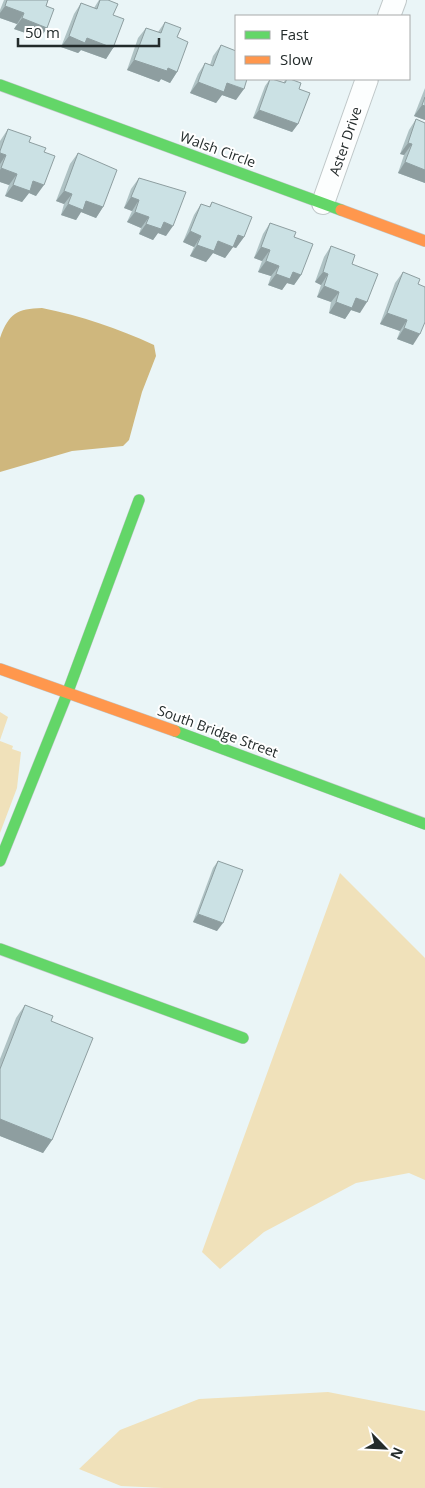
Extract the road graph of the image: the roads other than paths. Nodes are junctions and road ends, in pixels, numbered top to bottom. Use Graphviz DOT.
graph roads {
  1 [pos="395,0"];
  2 [pos="390,15"];
  3 [pos="366,80"];
  4 [pos="0,85"];
  5 [pos="323,203"];
  6 [pos="425,241"];
  7 [pos="139,500"];
  8 [pos="0,669"];
  9 [pos="67,694"];
  10 [pos="425,824"];
  11 [pos="0,861"];
  12 [pos="0,950"];
  13 [pos="243,1038"];
  1 -- 2 [label="street"];
  3 -- 5 [label="street, Aster Drive"];
  4 -- 5 [label="main road, Walsh Circle"];
  5 -- 6 [label="main road, Walsh Circle"];
  7 -- 9 [label="main road"];
  8 -- 9 [label="main road, South Bridge Street"];
  9 -- 10 [label="main road, South Bridge Street"];
  9 -- 11 [label="main road"];
  12 -- 13 [label="main road"];
}
